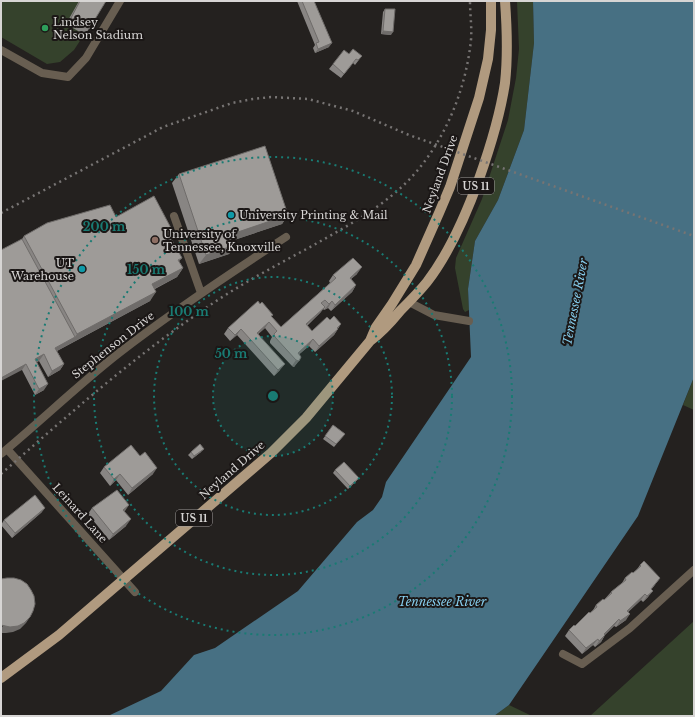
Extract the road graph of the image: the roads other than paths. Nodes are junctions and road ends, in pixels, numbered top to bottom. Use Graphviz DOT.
graph roads {
  1 [pos="120,1"];
  2 [pos="491,1"];
  3 [pos="505,1"];
  4 [pos="1,50"];
  5 [pos="174,216"];
  6 [pos="286,237"];
  7 [pos="201,293"];
  8 [pos="409,302"];
  9 [pos="469,321"];
  10 [pos="370,341"];
  11 [pos="4,452"];
  12 [pos="694,570"];
  13 [pos="124,579"];
  14 [pos="135,592"];
  15 [pos="562,654"];
  16 [pos="1,678"];
  1 -- 4 [label="street"];
  2 -- 10 [label="main road, Neyland Drive / US 11"];
  3 -- 8 [label="main road, Neyland Drive / US 11"];
  5 -- 7 [label="street"];
  6 -- 7 [label="street, Stephenson Drive"];
  7 -- 11 [label="street, Stephenson Drive"];
  8 -- 9 [label="street"];
  8 -- 10 [label="main road, Neyland Drive / US 11"];
  10 -- 13 [label="main road, Neyland Drive / US 11"];
  11 -- 13 [label="street, Leinard Lane"];
  12 -- 15 [label="street"];
  13 -- 14 [label="street, Leinard Lane"];
  13 -- 16 [label="main road, Neyland Drive / US 11"];
}
